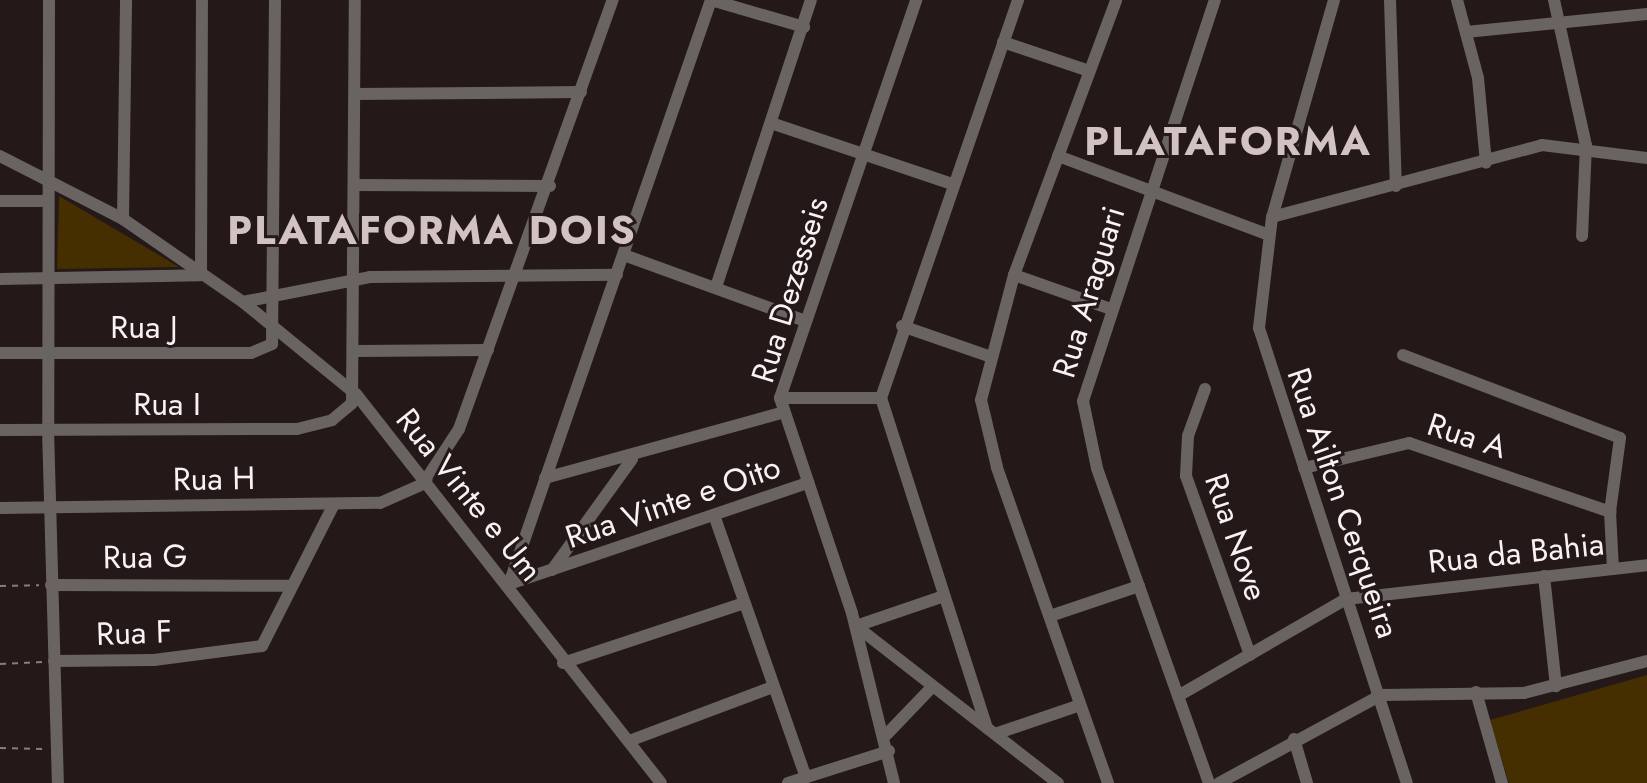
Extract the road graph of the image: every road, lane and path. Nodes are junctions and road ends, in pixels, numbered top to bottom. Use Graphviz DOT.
graph roads {
  1 [pos="49,0"];
  2 [pos="126,0"];
  3 [pos="202,0"];
  4 [pos="275,0"];
  5 [pos="355,0"];
  6 [pos="613,0"];
  7 [pos="709,0"];
  8 [pos="811,0"];
  9 [pos="916,0"];
  10 [pos="1018,0"];
  11 [pos="1116,0"];
  12 [pos="1215,0"];
  13 [pos="1334,0"];
  14 [pos="1390,0"];
  15 [pos="1457,0"];
  16 [pos="1554,0"];
  17 [pos="1647,14"];
  18 [pos="1561,25"];
  19 [pos="804,27"];
  20 [pos="1466,32"];
  21 [pos="1003,42"];
  22 [pos="1089,71"];
  23 [pos="581,92"];
  24 [pos="355,94"];
  25 [pos="771,123"];
  26 [pos="1586,145"];
  27 [pos="861,153"];
  28 [pos="0,156"];
  29 [pos="1058,156"];
  30 [pos="1647,158"];
  31 [pos="1486,163"];
  32 [pos="49,181"];
  33 [pos="949,183"];
  34 [pos="354,185"];
  35 [pos="550,186"];
  36 [pos="1396,186"];
  37 [pos="1148,191"];
  38 [pos="0,201"];
  39 [pos="48,201"];
  40 [pos="1272,217"];
  41 [pos="123,219"];
  42 [pos="1269,235"];
  43 [pos="1582,236"];
  44 [pos="624,255"];
  45 [pos="201,275"];
  46 [pos="617,275"];
  47 [pos="1014,275"];
  48 [pos="516,277"];
  49 [pos="0,279"];
  50 [pos="46,279"];
  51 [pos="356,279"];
  52 [pos="716,287"];
  53 [pos="275,297"];
  54 [pos="243,302"];
  55 [pos="1108,308"];
  56 [pos="805,321"];
  57 [pos="902,326"];
  58 [pos="274,331"];
  59 [pos="488,350"];
  60 [pos="357,351"];
  61 [pos="47,352"];
  62 [pos="0,353"];
  63 [pos="1403,355"];
  64 [pos="988,356"];
  65 [pos="1205,389"];
  66 [pos="356,394"];
  67 [pos="780,398"];
  68 [pos="881,398"];
  69 [pos="784,412"];
  70 [pos="48,429"];
  71 [pos="0,430"];
  72 [pos="632,459"];
  73 [pos="1304,468"];
  74 [pos="545,478"];
  75 [pos="808,483"];
  76 [pos="423,484"];
  77 [pos="334,504"];
  78 [pos="49,507"];
  79 [pos="0,508"];
  80 [pos="1610,512"];
  81 [pos="714,515"];
  82 [pos="1647,565"];
  83 [pos="1613,569"];
  84 [pos="552,570"];
  85 [pos="1544,576"];
  86 [pos="509,584"];
  87 [pos="51,585"];
  88 [pos="0,586"];
  89 [pos="291,586"];
  90 [pos="1139,586"];
  91 [pos="944,596"];
  92 [pos="1346,599"];
  93 [pos="744,603"];
  94 [pos="1050,616"];
  95 [pos="856,626"];
  96 [pos="1250,655"];
  97 [pos="54,661"];
  98 [pos="1647,661"];
  99 [pos="563,663"];
  100 [pos="0,664"];
  101 [pos="933,686"];
  102 [pos="1556,686"];
  103 [pos="773,687"];
  104 [pos="1476,692"];
  105 [pos="1381,695"];
  106 [pos="1178,696"];
  107 [pos="1080,705"];
  108 [pos="991,731"];
  109 [pos="887,734"];
  110 [pos="1294,739"];
  111 [pos="629,741"];
  112 [pos="0,748"];
  113 [pos="57,749"];
  114 [pos="889,751"];
  115 [pos="806,777"];
  116 [pos="58,783"];
  117 [pos="661,783"];
  118 [pos="788,783"];
  119 [pos="894,783"];
  120 [pos="1058,783"];
  121 [pos="1108,783"];
  122 [pos="1209,783"];
  123 [pos="1219,783"];
  124 [pos="1307,783"];
  125 [pos="1407,783"];
  126 [pos="1502,783"];
  1 -- 32 [label="street"];
  2 -- 41 [label="street"];
  3 -- 45 [label="street"];
  4 -- 53 [label="street"];
  5 -- 24 [label="street"];
  6 -- 23 [label="street"];
  7 -- 19 [label="street"];
  7 -- 44 [label="street"];
  8 -- 19 [label="street"];
  9 -- 27 [label="street, Rua Dezesseis"];
  10 -- 21 [label="street"];
  11 -- 22 [label="street"];
  12 -- 37 [label="street, Rua Araguari"];
  13 -- 40 [label="street, Rua Ailton Cerqueira"];
  14 -- 36 [label="street"];
  15 -- 20 [label="street"];
  16 -- 18 [label="street"];
  17 -- 18 [label="street"];
  18 -- 20 [label="street"];
  18 -- 26 [label="street"];
  19 -- 25 [label="street"];
  20 -- 31 [label="street"];
  21 -- 22 [label="street"];
  21 -- 33 [label="street"];
  22 -- 29 [label="street"];
  23 -- 24 [label="street"];
  23 -- 35 [label="street"];
  24 -- 34 [label="street"];
  25 -- 27 [label="street"];
  25 -- 52 [label="street"];
  26 -- 30 [label="street"];
  26 -- 31 [label="street"];
  26 -- 43 [label="street"];
  27 -- 33 [label="street"];
  27 -- 56 [label="street, Rua Dezesseis"];
  28 -- 32 [label="street, Rua Vinte e Um"];
  29 -- 37 [label="street"];
  29 -- 47 [label="street"];
  31 -- 36 [label="street"];
  32 -- 39 [label="street"];
  32 -- 41 [label="street, Rua Vinte e Um"];
  33 -- 57 [label="street"];
  34 -- 35 [label="street"];
  34 -- 51 [label="street"];
  35 -- 48 [label="street"];
  36 -- 40 [label="street"];
  37 -- 42 [label="street"];
  37 -- 55 [label="street, Rua Araguari"];
  38 -- 39 [label="street"];
  39 -- 50 [label="street"];
  40 -- 42 [label="street, Rua Ailton Cerqueira"];
  41 -- 45 [label="street, Rua Vinte e Um"];
  42 -- 73 [label="street, Rua Ailton Cerqueira"];
  44 -- 46 [label="street"];
  44 -- 52 [label="street"];
  45 -- 50 [label="street"];
  45 -- 54 [label="street, Rua Vinte e Um"];
  46 -- 48 [label="street"];
  46 -- 74 [label="street"];
  47 -- 55 [label="street"];
  47 -- 64 [label="street"];
  48 -- 51 [label="street"];
  48 -- 59 [label="street"];
  49 -- 50 [label="street"];
  50 -- 61 [label="street"];
  51 -- 53 [label="street"];
  51 -- 60 [label="street"];
  52 -- 56 [label="street"];
  53 -- 54 [label="street"];
  53 -- 58 [label="street"];
  54 -- 58 [label="street, Rua Vinte e Um"];
  55 -- 90 [label="street, Rua Araguari"];
  56 -- 67 [label="street, Rua Dezesseis"];
  57 -- 64 [label="street"];
  57 -- 68 [label="street"];
  58 -- 61 [label="street, Rua J"];
  58 -- 66 [label="street, Rua Vinte e Um"];
  59 -- 60 [label="street"];
  59 -- 76 [label="street"];
  60 -- 66 [label="street"];
  61 -- 62 [label="street, Rua J"];
  61 -- 70 [label="street"];
  63 -- 80 [label="street"];
  64 -- 94 [label="street"];
  65 -- 96 [label="street, Rua Nove"];
  66 -- 70 [label="street, Rua I"];
  66 -- 76 [label="street, Rua Vinte e Um"];
  67 -- 68 [label="street"];
  67 -- 69 [label="street, Rua Dezesseis"];
  68 -- 91 [label="street"];
  69 -- 72 [label="street"];
  69 -- 75 [label="street, Rua Dezesseis"];
  70 -- 71 [label="street, Rua I"];
  70 -- 78 [label="street"];
  72 -- 74 [label="street"];
  72 -- 84 [label="street"];
  73 -- 80 [label="street, Rua A"];
  73 -- 92 [label="street, Rua Ailton Cerqueira"];
  74 -- 86 [label="street"];
  75 -- 81 [label="street, Rua Vinte e Oito"];
  75 -- 95 [label="street, Rua Dezesseis"];
  76 -- 77 [label="street, Rua H"];
  76 -- 86 [label="street, Rua Vinte e Um"];
  77 -- 78 [label="street, Rua H"];
  77 -- 89 [label="street"];
  78 -- 79 [label="street, Rua H"];
  78 -- 87 [label="street"];
  80 -- 83 [label="street"];
  81 -- 84 [label="street, Rua Vinte e Oito"];
  81 -- 93 [label="street"];
  82 -- 83 [label="street, Rua da Bahia"];
  83 -- 85 [label="street, Rua da Bahia"];
  84 -- 86 [label="street, Rua Vinte e Oito"];
  85 -- 92 [label="street, Rua da Bahia"];
  85 -- 102 [label="street"];
  86 -- 99 [label="street, Rua Vinte e Um"];
  87 -- 88 [label="path"];
  87 -- 89 [label="street, Rua G"];
  87 -- 97 [label="street"];
  89 -- 97 [label="street, Rua F"];
  90 -- 94 [label="street"];
  90 -- 106 [label="street, Rua Araguari"];
  91 -- 95 [label="street"];
  91 -- 108 [label="street"];
  92 -- 96 [label="street, Rua da Bahia"];
  92 -- 105 [label="street, Rua Ailton Cerqueira"];
  93 -- 99 [label="street"];
  93 -- 103 [label="street"];
  94 -- 107 [label="street"];
  95 -- 101 [label="street"];
  95 -- 109 [label="street, Rua Dezesseis"];
  96 -- 106 [label="street, Rua da Bahia"];
  97 -- 100 [label="path, Rua F"];
  97 -- 113 [label="street"];
  98 -- 102 [label="street"];
  99 -- 111 [label="street, Rua Vinte e Um"];
  101 -- 108 [label="street"];
  101 -- 109 [label="street"];
  102 -- 104 [label="street"];
  103 -- 111 [label="street"];
  103 -- 115 [label="street"];
  104 -- 105 [label="street"];
  104 -- 126 [label="street"];
  105 -- 110 [label="street"];
  105 -- 125 [label="street, Rua Ailton Cerqueira"];
  106 -- 122 [label="street, Rua Araguari"];
  107 -- 108 [label="street"];
  107 -- 121 [label="street"];
  108 -- 120 [label="street"];
  109 -- 114 [label="street, Rua Dezesseis"];
  110 -- 123 [label="street"];
  110 -- 124 [label="street"];
  111 -- 117 [label="street, Rua Vinte e Um"];
  112 -- 113 [label="path"];
  113 -- 116 [label="street"];
  114 -- 115 [label="street"];
  114 -- 119 [label="street, Rua Dezesseis"];
  115 -- 118 [label="street"];
}
